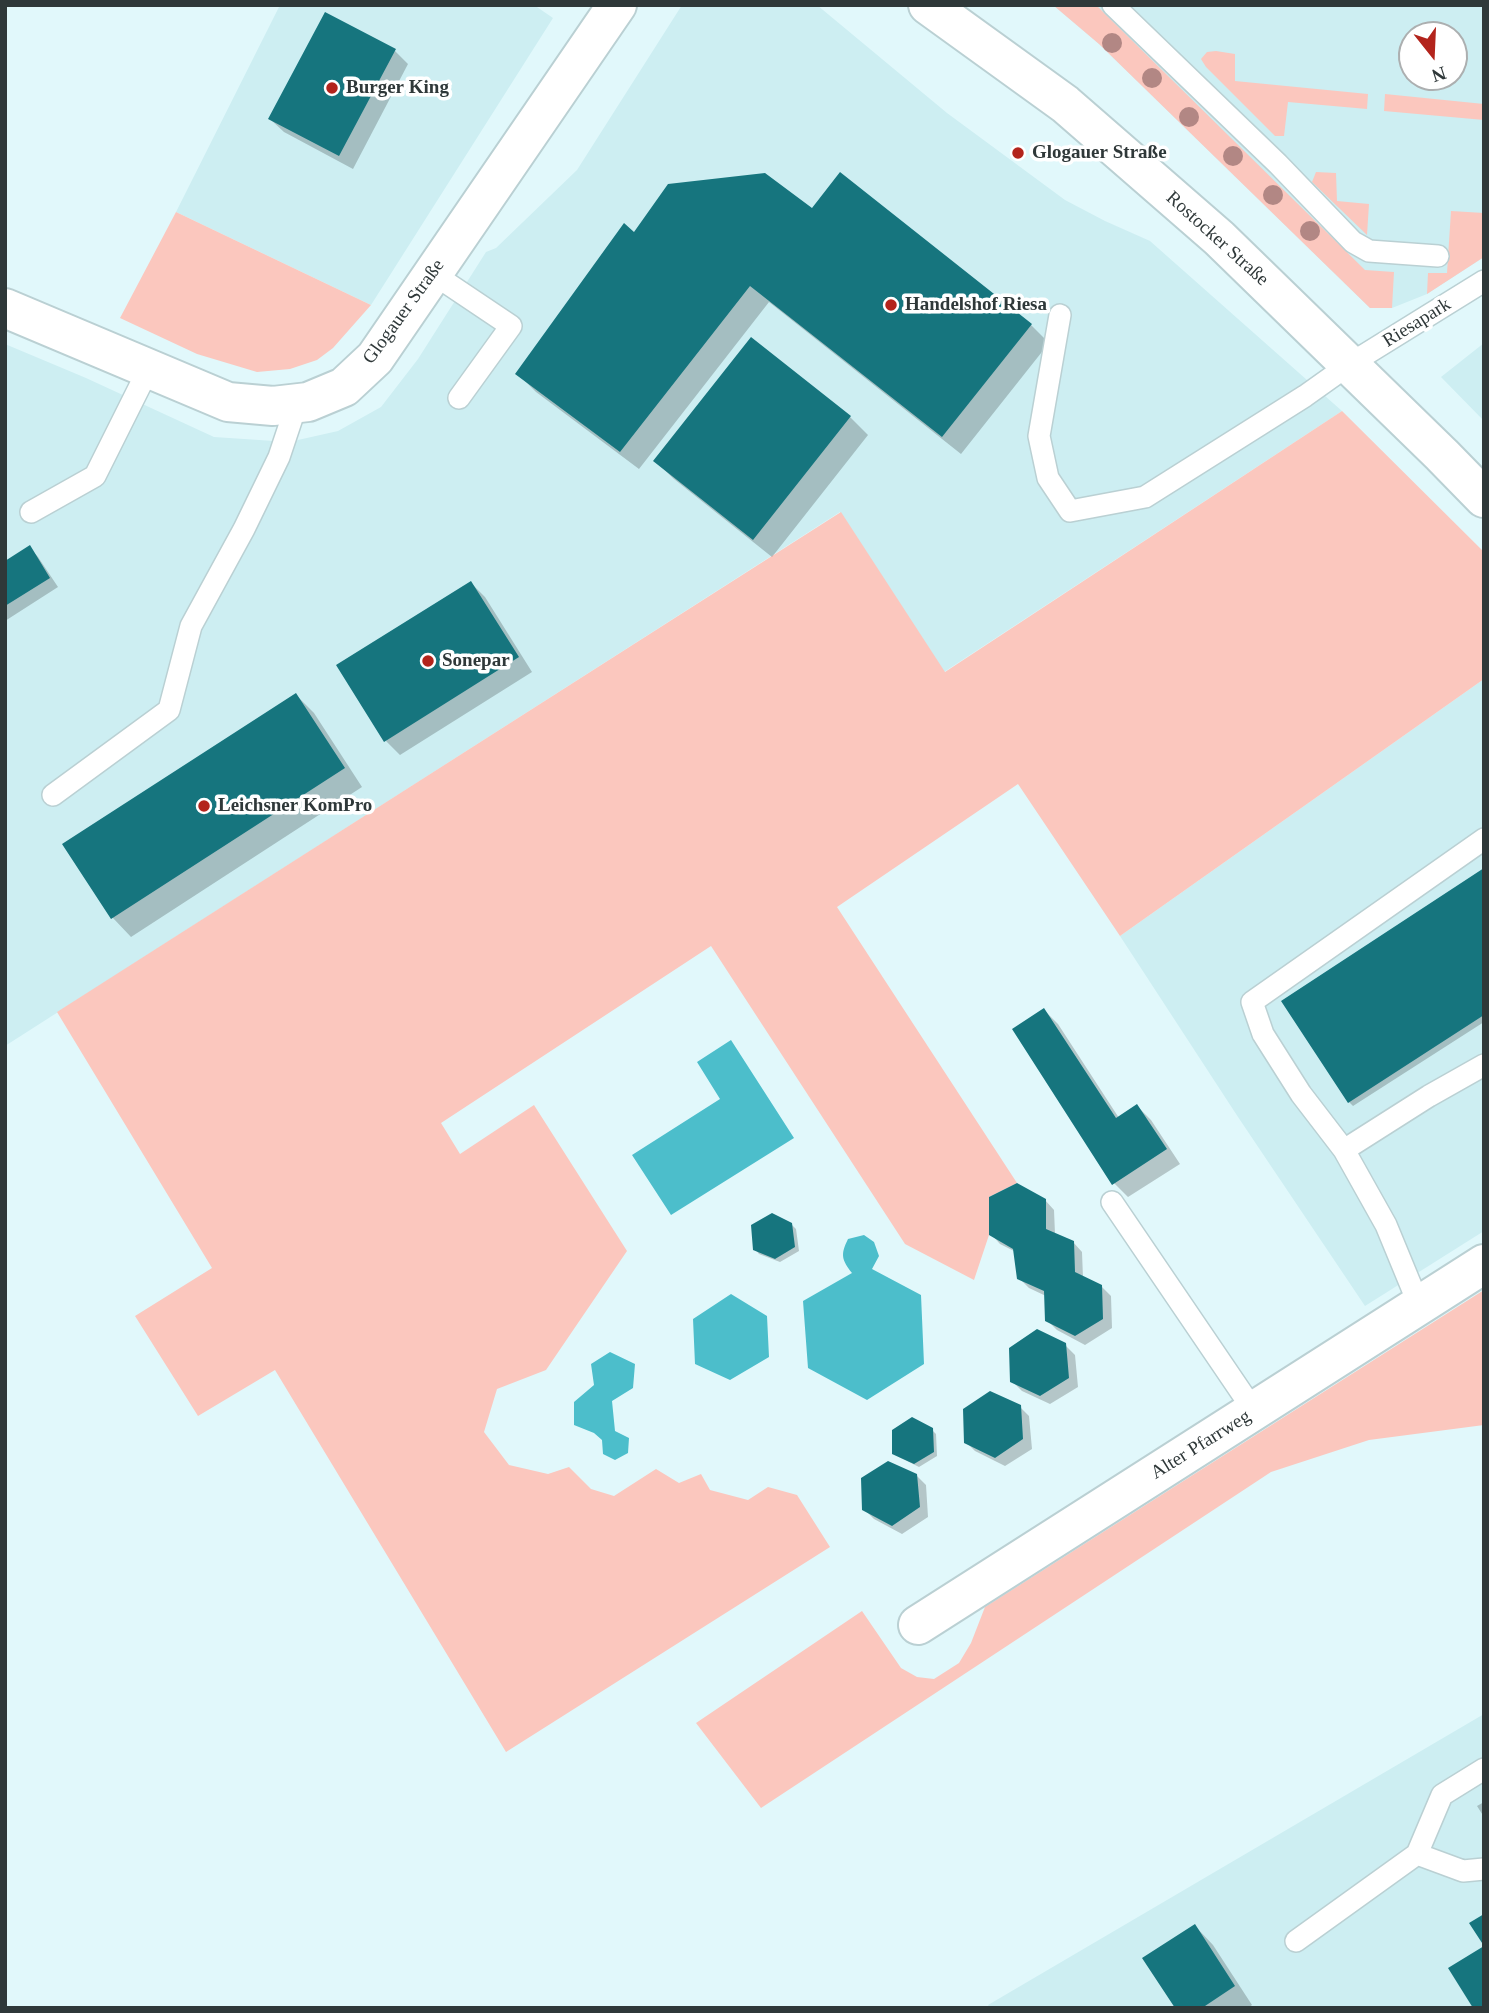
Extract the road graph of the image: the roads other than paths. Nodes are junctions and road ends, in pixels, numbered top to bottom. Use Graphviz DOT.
graph roads {
  1 [pos="617,5"];
  2 [pos="928,5"];
  3 [pos="1113,5"];
  4 [pos="1438,256"];
  5 [pos="432,273"];
  6 [pos="1484,281"];
  7 [pos="5,308"];
  8 [pos="1060,316"];
  9 [pos="1350,364"];
  10 [pos="149,368"];
  11 [pos="458,398"];
  12 [pos="297,403"];
  13 [pos="1484,498"];
  14 [pos="31,512"];
  15 [pos="52,795"];
  16 [pos="1484,839"];
  17 [pos="1484,1065"];
  18 [pos="1344,1150"];
  19 [pos="1112,1202"];
  20 [pos="1484,1264"];
  21 [pos="1419,1305"];
  22 [pos="1254,1411"];
  23 [pos="918,1625"];
  24 [pos="1484,1769"];
  25 [pos="1416,1854"];
  26 [pos="1484,1868"];
  27 [pos="1296,1941"];
  1 -- 5 [label="street, Glogauer Straße"];
  2 -- 9 [label="street, Rostocker Straße"];
  3 -- 4 [label="lane"];
  5 -- 11 [label="lane"];
  5 -- 12 [label="street, Glogauer Straße"];
  6 -- 9 [label="lane, Riesapark"];
  7 -- 10 [label="street, Glogauer Straße"];
  8 -- 9 [label="lane, Riesapark"];
  9 -- 13 [label="street, Rostocker Straße"];
  10 -- 12 [label="street, Glogauer Straße"];
  10 -- 14 [label="lane"];
  12 -- 15 [label="lane"];
  16 -- 18 [label="lane"];
  17 -- 18 [label="lane"];
  18 -- 21 [label="lane"];
  19 -- 22 [label="lane"];
  20 -- 21 [label="street, Alter Pfarrweg"];
  21 -- 22 [label="street, Alter Pfarrweg"];
  22 -- 23 [label="street, Alter Pfarrweg"];
  24 -- 25 [label="lane"];
  25 -- 26 [label="lane"];
  25 -- 27 [label="lane"];
}
